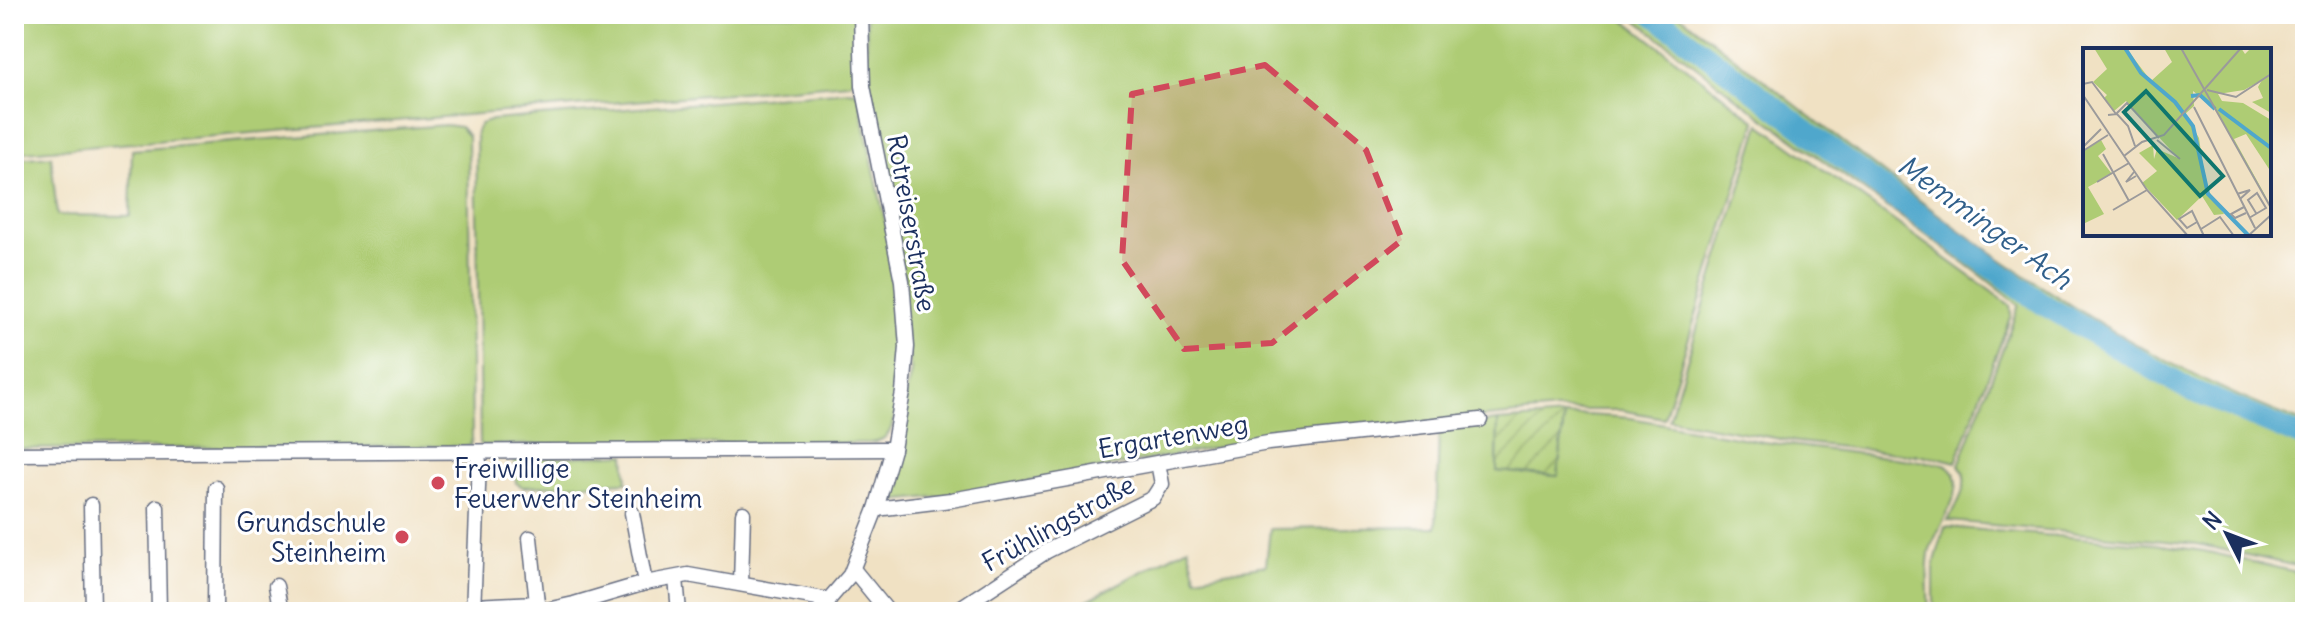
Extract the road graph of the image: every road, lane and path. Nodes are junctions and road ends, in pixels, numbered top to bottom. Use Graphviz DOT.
graph roads {
  1 [pos="861,14"];
  2 [pos="1480,420"];
  3 [pos="893,449"];
  4 [pos="476,452"];
  5 [pos="14,454"];
  6 [pos="1158,463"];
  7 [pos="216,488"];
  8 [pos="91,505"];
  9 [pos="157,507"];
  10 [pos="876,509"];
  11 [pos="632,513"];
  12 [pos="743,513"];
  13 [pos="530,538"];
  14 [pos="853,569"];
  15 [pos="676,578"];
  16 [pos="645,583"];
  17 [pos="741,584"];
  18 [pos="276,586"];
  19 [pos="829,600"];
  20 [pos="537,603"];
  21 [pos="576,608"];
  22 [pos="473,609"];
  23 [pos="93,612"];
  24 [pos="159,612"];
  25 [pos="215,612"];
  26 [pos="281,612"];
  27 [pos="679,612"];
  28 [pos="818,612"];
  29 [pos="888,612"];
  30 [pos="954,612"];
  1 -- 3 [label="street, Rotreiserstraße"];
  2 -- 6 [label="street, Ergartenweg"];
  3 -- 4 [label="street"];
  3 -- 10 [label="street, Rotreiserstraße"];
  4 -- 5 [label="street"];
  4 -- 22 [label="street"];
  6 -- 10 [label="street, Ergartenweg"];
  6 -- 30 [label="street, Frühlingstraße"];
  7 -- 25 [label="street"];
  8 -- 23 [label="street"];
  9 -- 24 [label="street"];
  10 -- 14 [label="street, Rotreiserstraße"];
  11 -- 16 [label="street"];
  12 -- 17 [label="street"];
  13 -- 20 [label="street"];
  14 -- 19 [label="street, Rotreiserstraße"];
  14 -- 29 [label="street"];
  15 -- 16 [label="street"];
  15 -- 17 [label="street"];
  15 -- 27 [label="street"];
  16 -- 21 [label="street"];
  17 -- 19 [label="street"];
  18 -- 26 [label="street"];
  19 -- 28 [label="street, Rotreiserstraße"];
  20 -- 21 [label="street"];
  20 -- 22 [label="street"];
}
